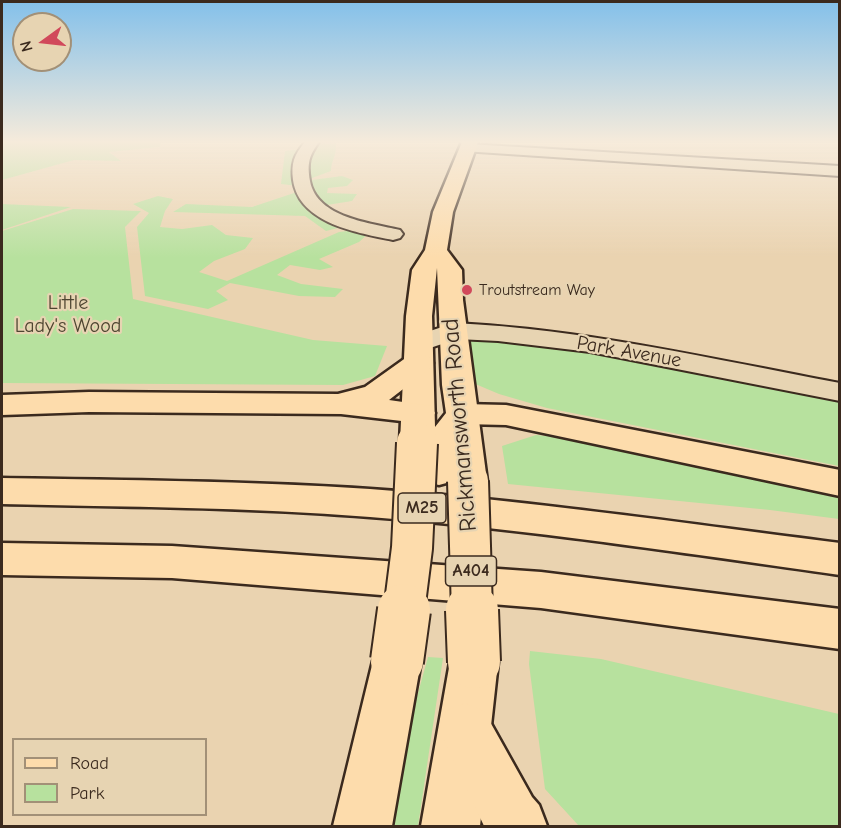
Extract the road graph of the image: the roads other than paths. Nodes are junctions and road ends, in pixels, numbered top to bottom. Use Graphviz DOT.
graph roads {
  1 [pos="301,181"];
  2 [pos="455,181"];
  3 [pos="393,234"];
  4 [pos="436,250"];
  5 [pos="454,331"];
  6 [pos="418,341"];
  7 [pos="840,392"];
  8 [pos="341,404"];
  9 [pos="2,405"];
  10 [pos="463,414"];
  11 [pos="418,427"];
  12 [pos="453,477"];
  13 [pos="840,483"];
  14 [pos="2,491"];
  15 [pos="412,548"];
  16 [pos="2,559"];
  17 [pos="840,559"];
  18 [pos="834,631"];
  19 [pos="465,729"];
  20 [pos="362,826"];
  21 [pos="450,826"];
  22 [pos="518,826"];
  1 -- 3 [label="street"];
  2 -- 4 [label="main road"];
  4 -- 5 [label="main road, Rickmansworth Road / A404"];
  4 -- 6 [label="main road, Rickmansworth Road"];
  5 -- 6 [label="street, Park Avenue"];
  5 -- 7 [label="street, Park Avenue"];
  5 -- 10 [label="main road, Rickmansworth Road / A404"];
  6 -- 8 [label="main road"];
  6 -- 11 [label="main road, Rickmansworth Road"];
  8 -- 9 [label="main road"];
  8 -- 11 [label="main road"];
  10 -- 11 [label="main road"];
  10 -- 12 [label="main road, Rickmansworth Road / A404"];
  10 -- 13 [label="main road"];
  11 -- 15 [label="main road, Rickmansworth Road, bridge"];
  12 -- 15 [label="main road"];
  12 -- 19 [label="main road, Rickmansworth Road / A404, bridge"];
  14 -- 17 [label="main road, M25"];
  15 -- 20 [label="main road, Rickmansworth Road, bridge"];
  16 -- 18 [label="main road"];
  19 -- 21 [label="main road, Rickmansworth Road / A404"];
  19 -- 22 [label="main road"];
}
